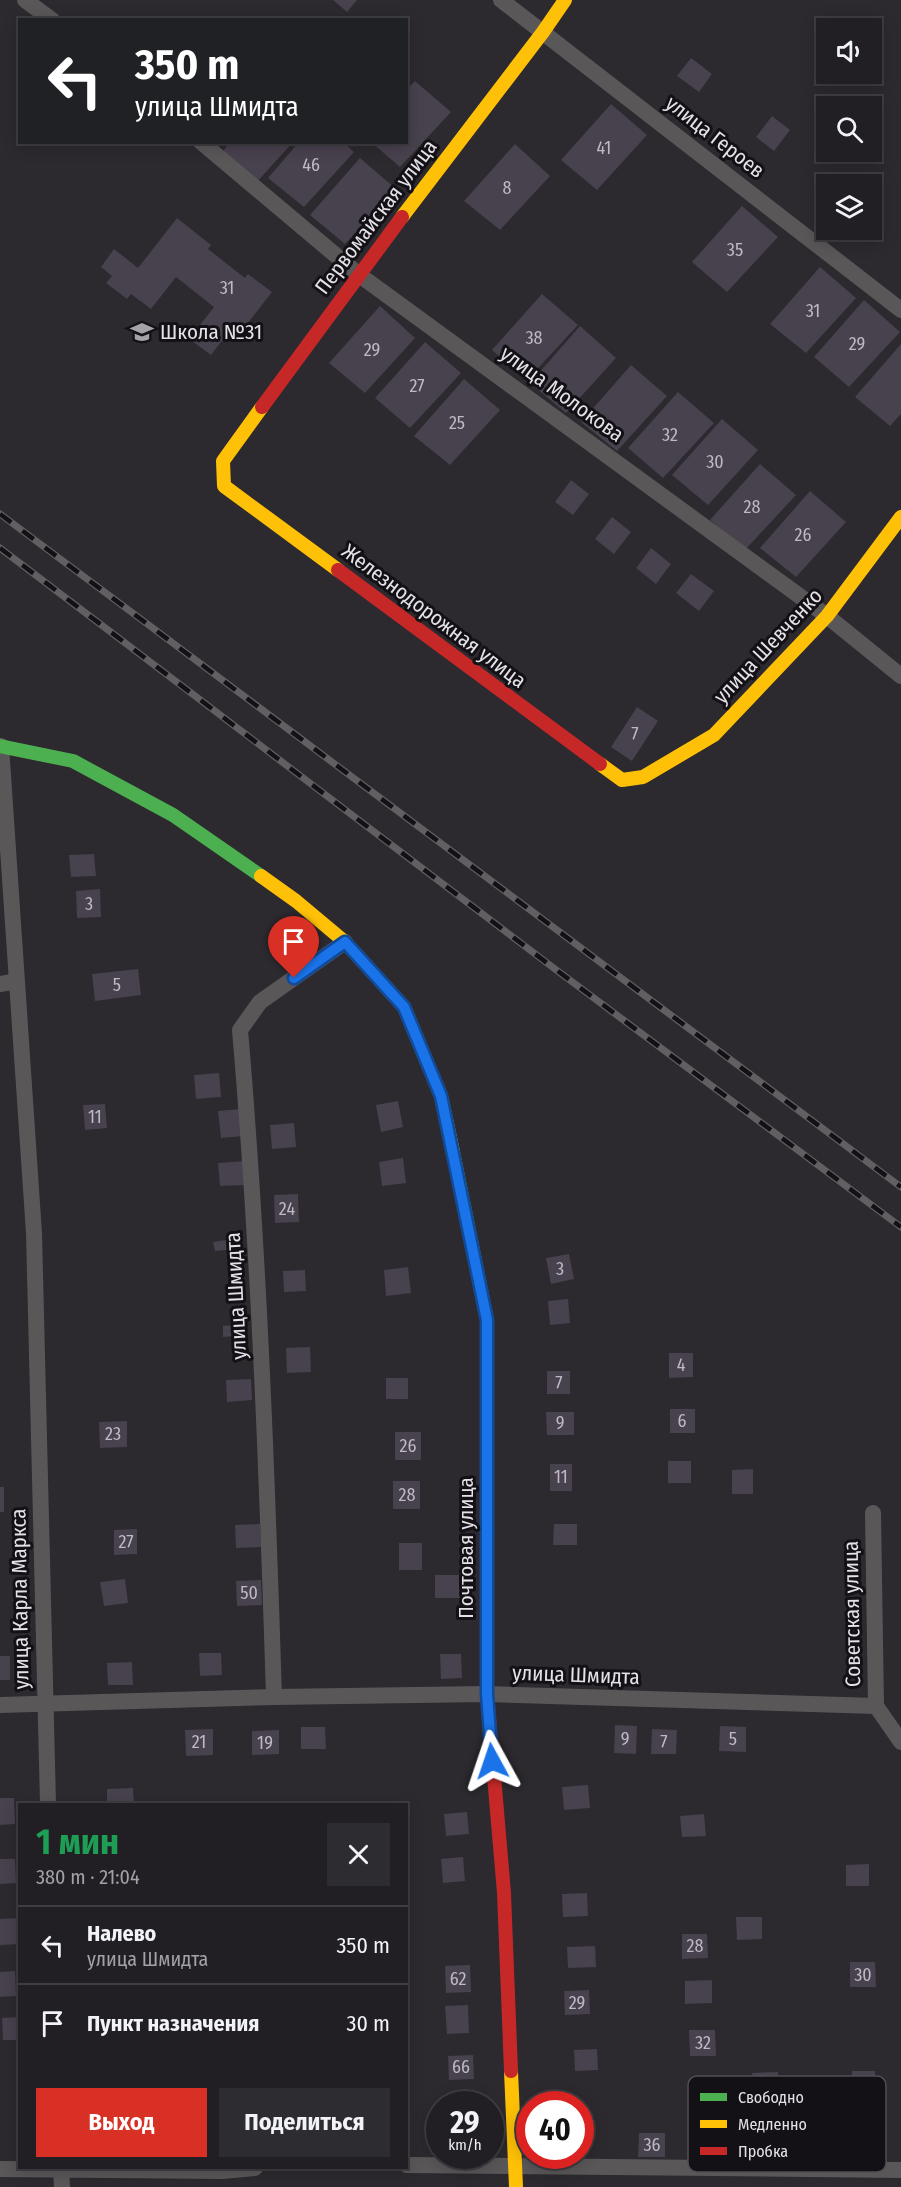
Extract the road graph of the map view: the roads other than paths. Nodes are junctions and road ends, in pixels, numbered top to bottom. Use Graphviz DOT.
graph roads {
  1 [pos="25,0"];
  2 [pos="501,0"];
  3 [pos="565,0"];
  4 [pos="49,18"];
  5 [pos="543,32"];
  6 [pos="203,144"];
  7 [pos="358,274"];
  8 [pos="901,310"];
  9 [pos="223,461"];
  10 [pos="901,517"];
  11 [pos="827,616"];
  12 [pos="901,676"];
  13 [pos="0,746"];
  14 [pos="643,777"];
  15 [pos="345,942"];
  16 [pos="17,981"];
  17 [pos="0,984"];
  18 [pos="873,1513"];
  19 [pos="487,1694"];
  20 [pos="274,1697"];
  21 [pos="0,1705"];
  22 [pos="44,1705"];
  23 [pos="876,1706"];
  24 [pos="901,1742"];
  25 [pos="48,1803"];
  26 [pos="408,2165"];
  27 [pos="516,2167"];
  28 [pos="594,2168"];
  29 [pos="688,2168"];
  30 [pos="0,2169"];
  31 [pos="18,2169"];
  32 [pos="62,2169"];
  33 [pos="115,2169"];
  34 [pos="244,2169"];
  35 [pos="516,2169"];
  36 [pos="886,2170"];
  37 [pos="901,2170"];
  38 [pos="62,2187"];
  39 [pos="516,2187"];
  1 -- 4 [label="street"];
  2 -- 5 [label="street, улица Героев"];
  3 -- 5 [label="street, Первомайская улица"];
  5 -- 7 [label="street, Первомайская улица"];
  5 -- 8 [label="street, улица Героев"];
  6 -- 7 [label="street, улица Молокова"];
  7 -- 9 [label="street, Первомайская улица"];
  7 -- 11 [label="street, улица Молокова"];
  9 -- 14 [label="street, Железнодорожная улица"];
  10 -- 11 [label="street, улица Шевченко"];
  11 -- 12 [label="street, улица Молокова"];
  11 -- 14 [label="street, улица Шевченко"];
  13 -- 15 [label="street, Почтовая улица"];
  13 -- 16 [label="street, улица Карла Маркса"];
  15 -- 19 [label="street, Почтовая улица"];
  15 -- 20 [label="street, улица Шмидта"];
  16 -- 17 [label="street"];
  16 -- 22 [label="street, улица Карла Маркса"];
  18 -- 23 [label="street, Советская улица"];
  19 -- 20 [label="street, улица Шмидта"];
  19 -- 23 [label="street, улица Шмидта"];
  19 -- 27 [label="street, Почтовая улица"];
  20 -- 22 [label="street, улица Шмидта"];
  21 -- 22 [label="street, улица Шмидта"];
  22 -- 25 [label="street, улица Карла Маркса"];
  23 -- 24 [label="street, Советская улица"];
  26 -- 27 [label="street"];
  28 -- 29 [label="street"];
  30 -- 31 [label="street"];
  32 -- 38 [label="street"];
  33 -- 34 [label="street"];
  35 -- 39 [label="street, Почтовая улица"];
  36 -- 37 [label="street"];
}
